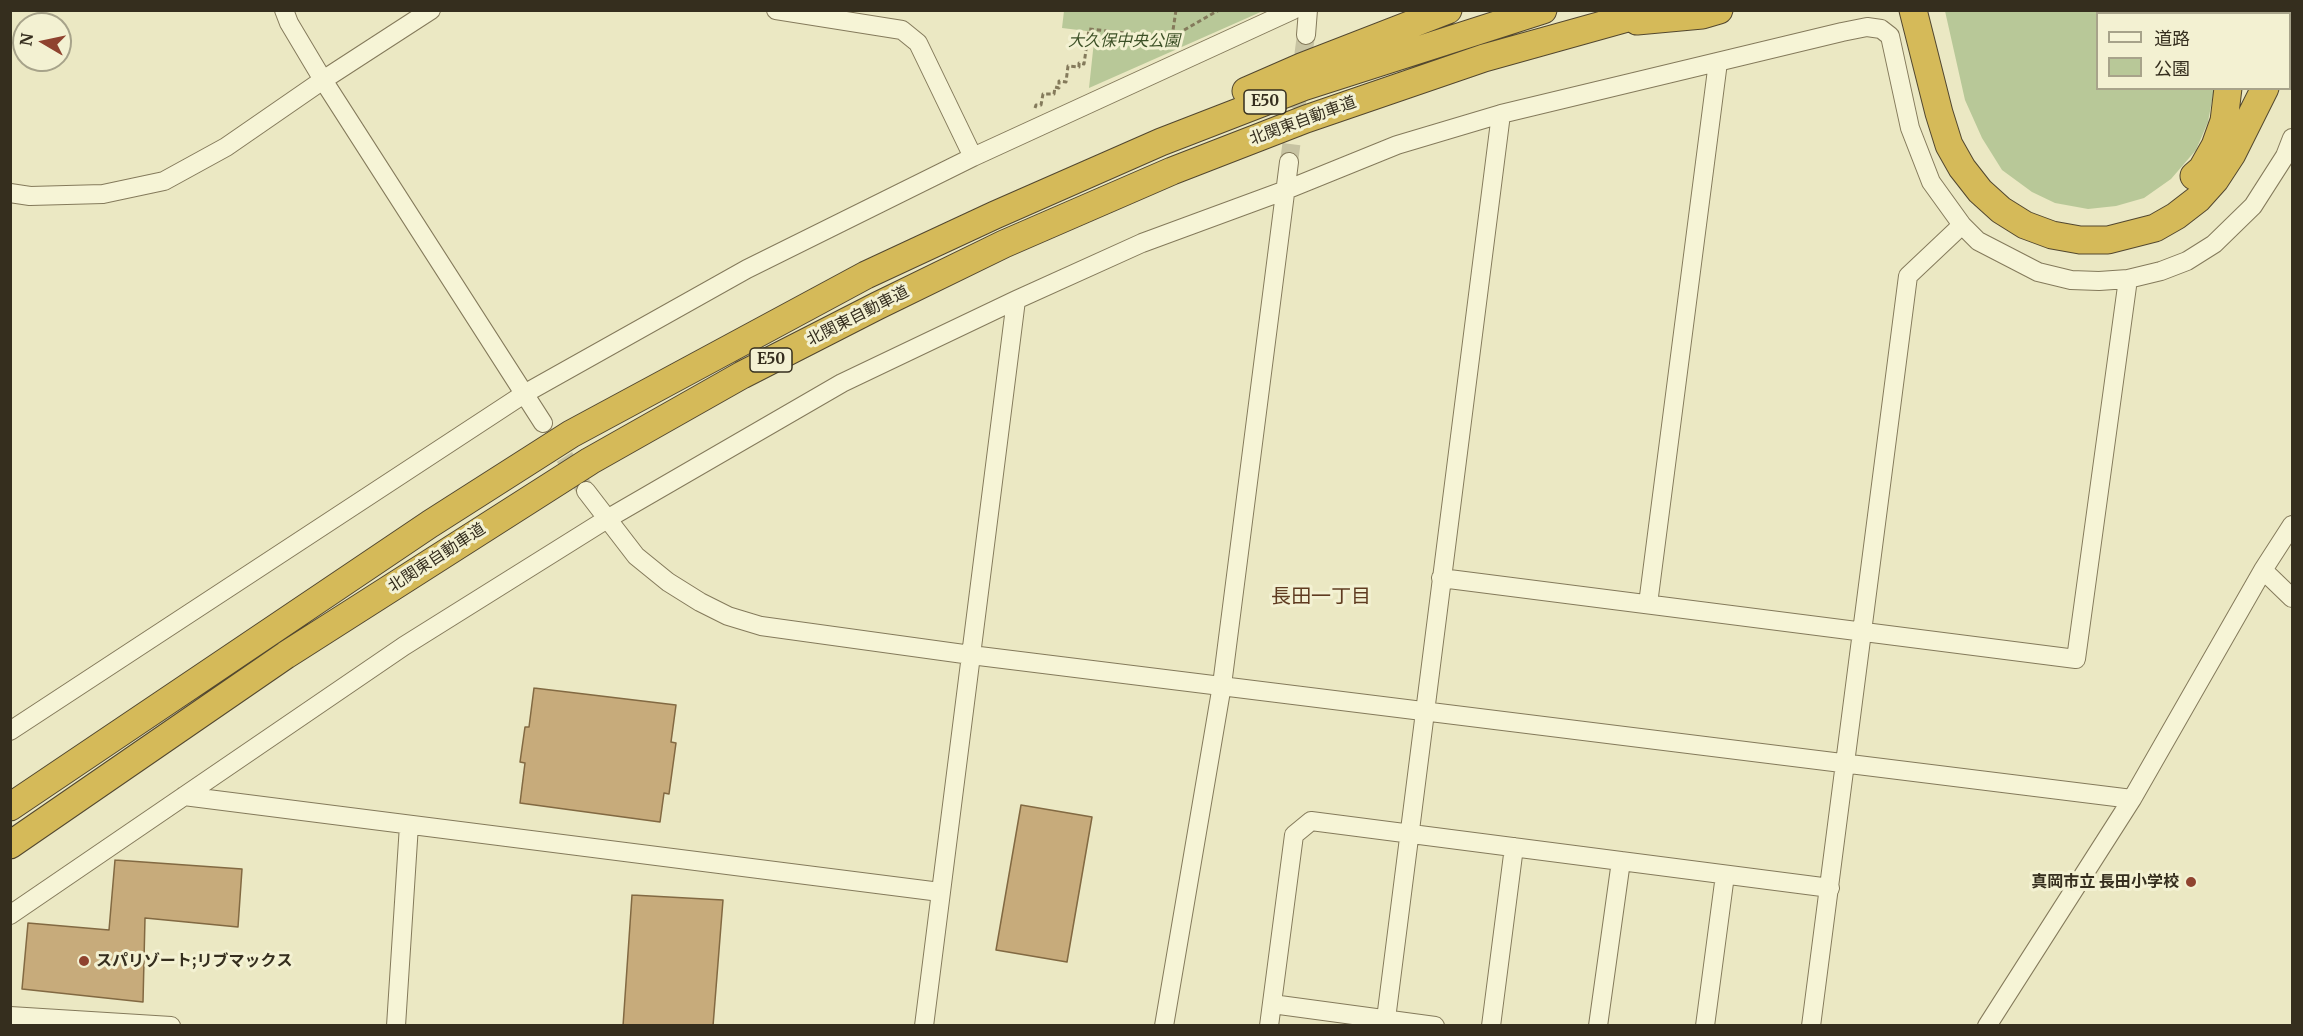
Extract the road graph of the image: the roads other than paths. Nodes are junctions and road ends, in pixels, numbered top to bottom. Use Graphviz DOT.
graph roads {
  1 [pos="284,10"];
  2 [pos="431,10"];
  3 [pos="776,10"];
  4 [pos="1293,10"];
  5 [pos="1308,10"];
  6 [pos="1448,10"];
  7 [pos="1543,10"];
  8 [pos="1656,10"];
  9 [pos="1719,10"];
  10 [pos="1913,10"];
  11 [pos="1930,10"];
  12 [pos="1606,23"];
  13 [pos="1306,36"];
  14 [pos="1718,62"];
  15 [pos="323,80"];
  16 [pos="2228,90"];
  17 [pos="2264,90"];
  18 [pos="1500,114"];
  19 [pos="2292,138"];
  20 [pos="973,157"];
  21 [pos="1289,162"];
  22 [pos="1286,190"];
  23 [pos="10,193"];
  24 [pos="994,215"];
  25 [pos="1962,225"];
  26 [pos="2128,279"];
  27 [pos="1016,300"];
  28 [pos="524,394"];
  29 [pos="543,423"];
  30 [pos="586,491"];
  31 [pos="607,519"];
  32 [pos="2292,525"];
  33 [pos="2263,570"];
  34 [pos="1441,578"];
  35 [pos="2292,598"];
  36 [pos="1648,604"];
  37 [pos="1862,631"];
  38 [pos="970,655"];
  39 [pos="1222,685"];
  40 [pos="1424,710"];
  41 [pos="10,731"];
  42 [pos="1845,763"];
  43 [pos="184,796"];
  44 [pos="2132,799"];
  45 [pos="10,807"];
  46 [pos="409,825"];
  47 [pos="1409,834"];
  48 [pos="10,845"];
  49 [pos="1514,848"];
  50 [pos="1621,861"];
  51 [pos="1725,875"];
  52 [pos="1830,888"];
  53 [pos="940,892"];
  54 [pos="10,915"];
  55 [pos="1272,1004"];
  56 [pos="10,1016"];
  57 [pos="1386,1019"];
  58 [pos="171,1026"];
  59 [pos="396,1026"];
  60 [pos="924,1026"];
  61 [pos="1164,1026"];
  62 [pos="1269,1026"];
  63 [pos="1435,1026"];
  64 [pos="1491,1026"];
  65 [pos="1598,1026"];
  66 [pos="1705,1026"];
  67 [pos="1811,1026"];
  68 [pos="1987,1026"];
  1 -- 15 [label="street"];
  2 -- 15 [label="street"];
  3 -- 20 [label="street"];
  4 -- 20 [label="street"];
  5 -- 13 [label="street"];
  6 -- 24 [label="highway"];
  7 -- 24 [label="highway, 北関東自動車道 / E50"];
  8 -- 12 [label="highway, 北関東自動車道 / E50"];
  9 -- 12 [label="highway"];
  10 -- 17 [label="highway"];
  11 -- 16 [label="highway"];
  12 -- 48 [label="highway, 北関東自動車道 / E50"];
  14 -- 18 [label="street"];
  14 -- 25 [label="street"];
  14 -- 36 [label="street"];
  15 -- 23 [label="street"];
  15 -- 28 [label="street"];
  18 -- 22 [label="street"];
  18 -- 34 [label="street"];
  19 -- 26 [label="street"];
  20 -- 28 [label="street"];
  21 -- 22 [label="street"];
  22 -- 27 [label="street"];
  22 -- 39 [label="street"];
  24 -- 45 [label="highway, 北関東自動車道 / E50"];
  25 -- 26 [label="street"];
  25 -- 37 [label="street"];
  26 -- 37 [label="street"];
  27 -- 31 [label="street"];
  27 -- 38 [label="street"];
  28 -- 29 [label="street"];
  28 -- 41 [label="street"];
  30 -- 31 [label="street"];
  31 -- 38 [label="street"];
  31 -- 43 [label="street"];
  32 -- 33 [label="street"];
  33 -- 35 [label="street"];
  33 -- 44 [label="street"];
  34 -- 36 [label="street"];
  34 -- 40 [label="street"];
  36 -- 37 [label="street"];
  37 -- 42 [label="street"];
  38 -- 39 [label="street"];
  38 -- 53 [label="street"];
  39 -- 40 [label="street"];
  39 -- 61 [label="street"];
  40 -- 42 [label="street"];
  40 -- 47 [label="street"];
  42 -- 44 [label="street"];
  42 -- 52 [label="street"];
  43 -- 46 [label="street"];
  43 -- 54 [label="street"];
  44 -- 68 [label="street"];
  46 -- 53 [label="street"];
  46 -- 59 [label="street"];
  47 -- 49 [label="street"];
  47 -- 55 [label="street"];
  47 -- 57 [label="street"];
  49 -- 50 [label="street"];
  49 -- 64 [label="street"];
  50 -- 51 [label="street"];
  50 -- 65 [label="street"];
  51 -- 52 [label="street"];
  51 -- 66 [label="street"];
  52 -- 67 [label="street"];
  53 -- 60 [label="street"];
  55 -- 57 [label="street"];
  55 -- 62 [label="street"];
  56 -- 58 [label="street"];
  57 -- 63 [label="street"];
}
